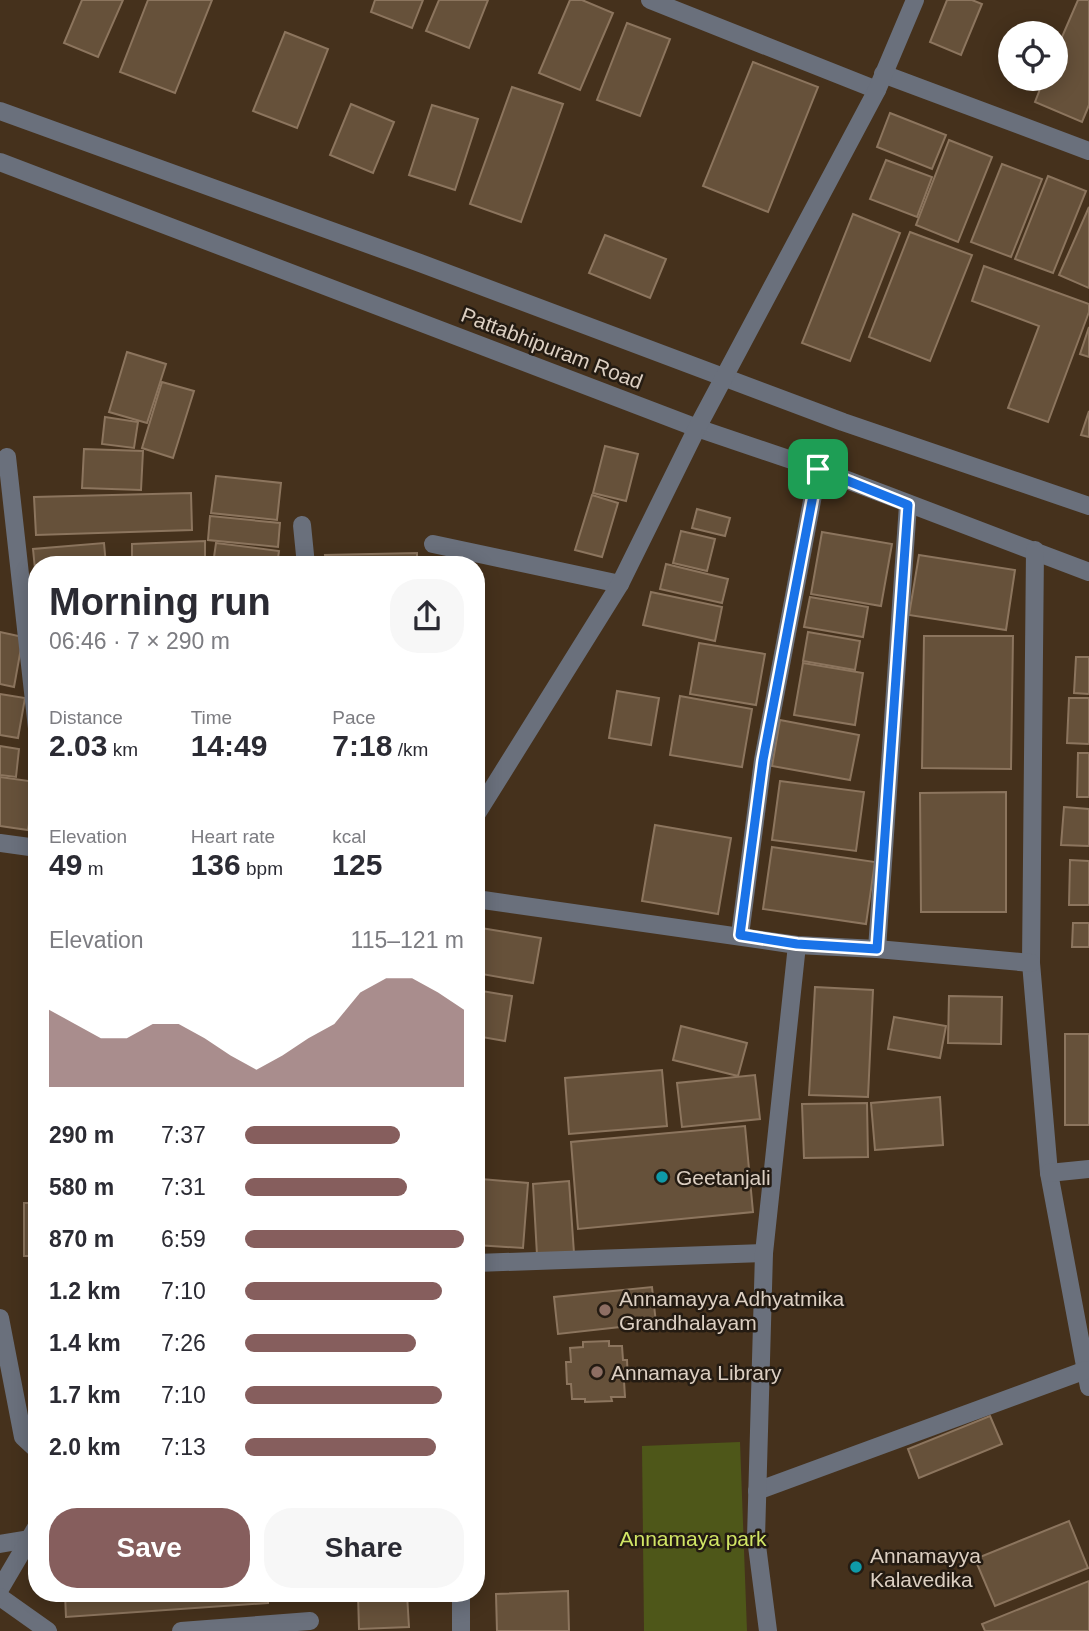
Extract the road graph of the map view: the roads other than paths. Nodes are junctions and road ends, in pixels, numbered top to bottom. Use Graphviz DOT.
graph roads {
  1 [pos="650,0"];
  2 [pos="915,0"];
  3 [pos="880,82"];
  4 [pos="0,111"];
  5 [pos="1089,151"];
  6 [pos="0,162"];
  7 [pos="724,377"];
  8 [pos="696,428"];
  9 [pos="7,457"];
  10 [pos="818,469"];
  11 [pos="908,505"];
  12 [pos="1089,506"];
  13 [pos="303,525"];
  14 [pos="433,544"];
  15 [pos="1035,550"];
  16 [pos="305,556"];
  17 [pos="1089,572"];
  18 [pos="620,584"];
  19 [pos="28,647"];
  20 [pos="485,801"];
  21 [pos="0,843"];
  22 [pos="28,847"];
  23 [pos="485,900"];
  24 [pos="740,935"];
  25 [pos="797,944"];
  26 [pos="877,949"];
  27 [pos="1031,964"];
  28 [pos="1089,1169"];
  29 [pos="1049,1173"];
  30 [pos="764,1253"];
  31 [pos="485,1263"];
  32 [pos="0,1318"];
  33 [pos="1087,1378"];
  34 [pos="28,1442"];
  35 [pos="757,1492"];
  36 [pos="28,1534"];
  37 [pos="28,1541"];
  38 [pos="0,1544"];
  39 [pos="0,1589"];
  40 [pos="0,1597"];
  41 [pos="461,1602"];
  42 [pos="310,1621"];
  43 [pos="48,1631"];
  44 [pos="181,1631"];
  45 [pos="461,1631"];
  46 [pos="768,1631"];
  1 -- 3 [label="street"];
  2 -- 3 [label="street"];
  3 -- 5 [label="street"];
  3 -- 7 [label="street"];
  4 -- 7 [label="street, Pattabhipuram Road"];
  6 -- 8 [label="street, Pattabhipuram Road"];
  7 -- 8 [label="street"];
  7 -- 12 [label="street, Pattabhipuram Road"];
  8 -- 10 [label="street, Pattabhipuram Road"];
  8 -- 18 [label="street"];
  9 -- 19 [label="street"];
  10 -- 11 [label="street, Pattabhipuram Road"];
  10 -- 24 [label="street"];
  11 -- 15 [label="street, Pattabhipuram Road"];
  11 -- 26 [label="street"];
  13 -- 16 [label="street"];
  14 -- 18 [label="street"];
  15 -- 17 [label="street, Pattabhipuram Road"];
  15 -- 27 [label="street"];
  18 -- 20 [label="street"];
  21 -- 22 [label="street"];
  23 -- 24 [label="street"];
  24 -- 25 [label="street"];
  25 -- 26 [label="street"];
  25 -- 30 [label="street"];
  26 -- 27 [label="street"];
  27 -- 29 [label="street"];
  28 -- 29 [label="street"];
  29 -- 33 [label="street"];
  30 -- 31 [label="street"];
  30 -- 35 [label="street"];
  32 -- 34 [label="street"];
  33 -- 35 [label="street"];
  35 -- 46 [label="street"];
  36 -- 38 [label="street"];
  37 -- 39 [label="street"];
  40 -- 43 [label="street"];
  41 -- 45 [label="street"];
  42 -- 44 [label="street"];
}
